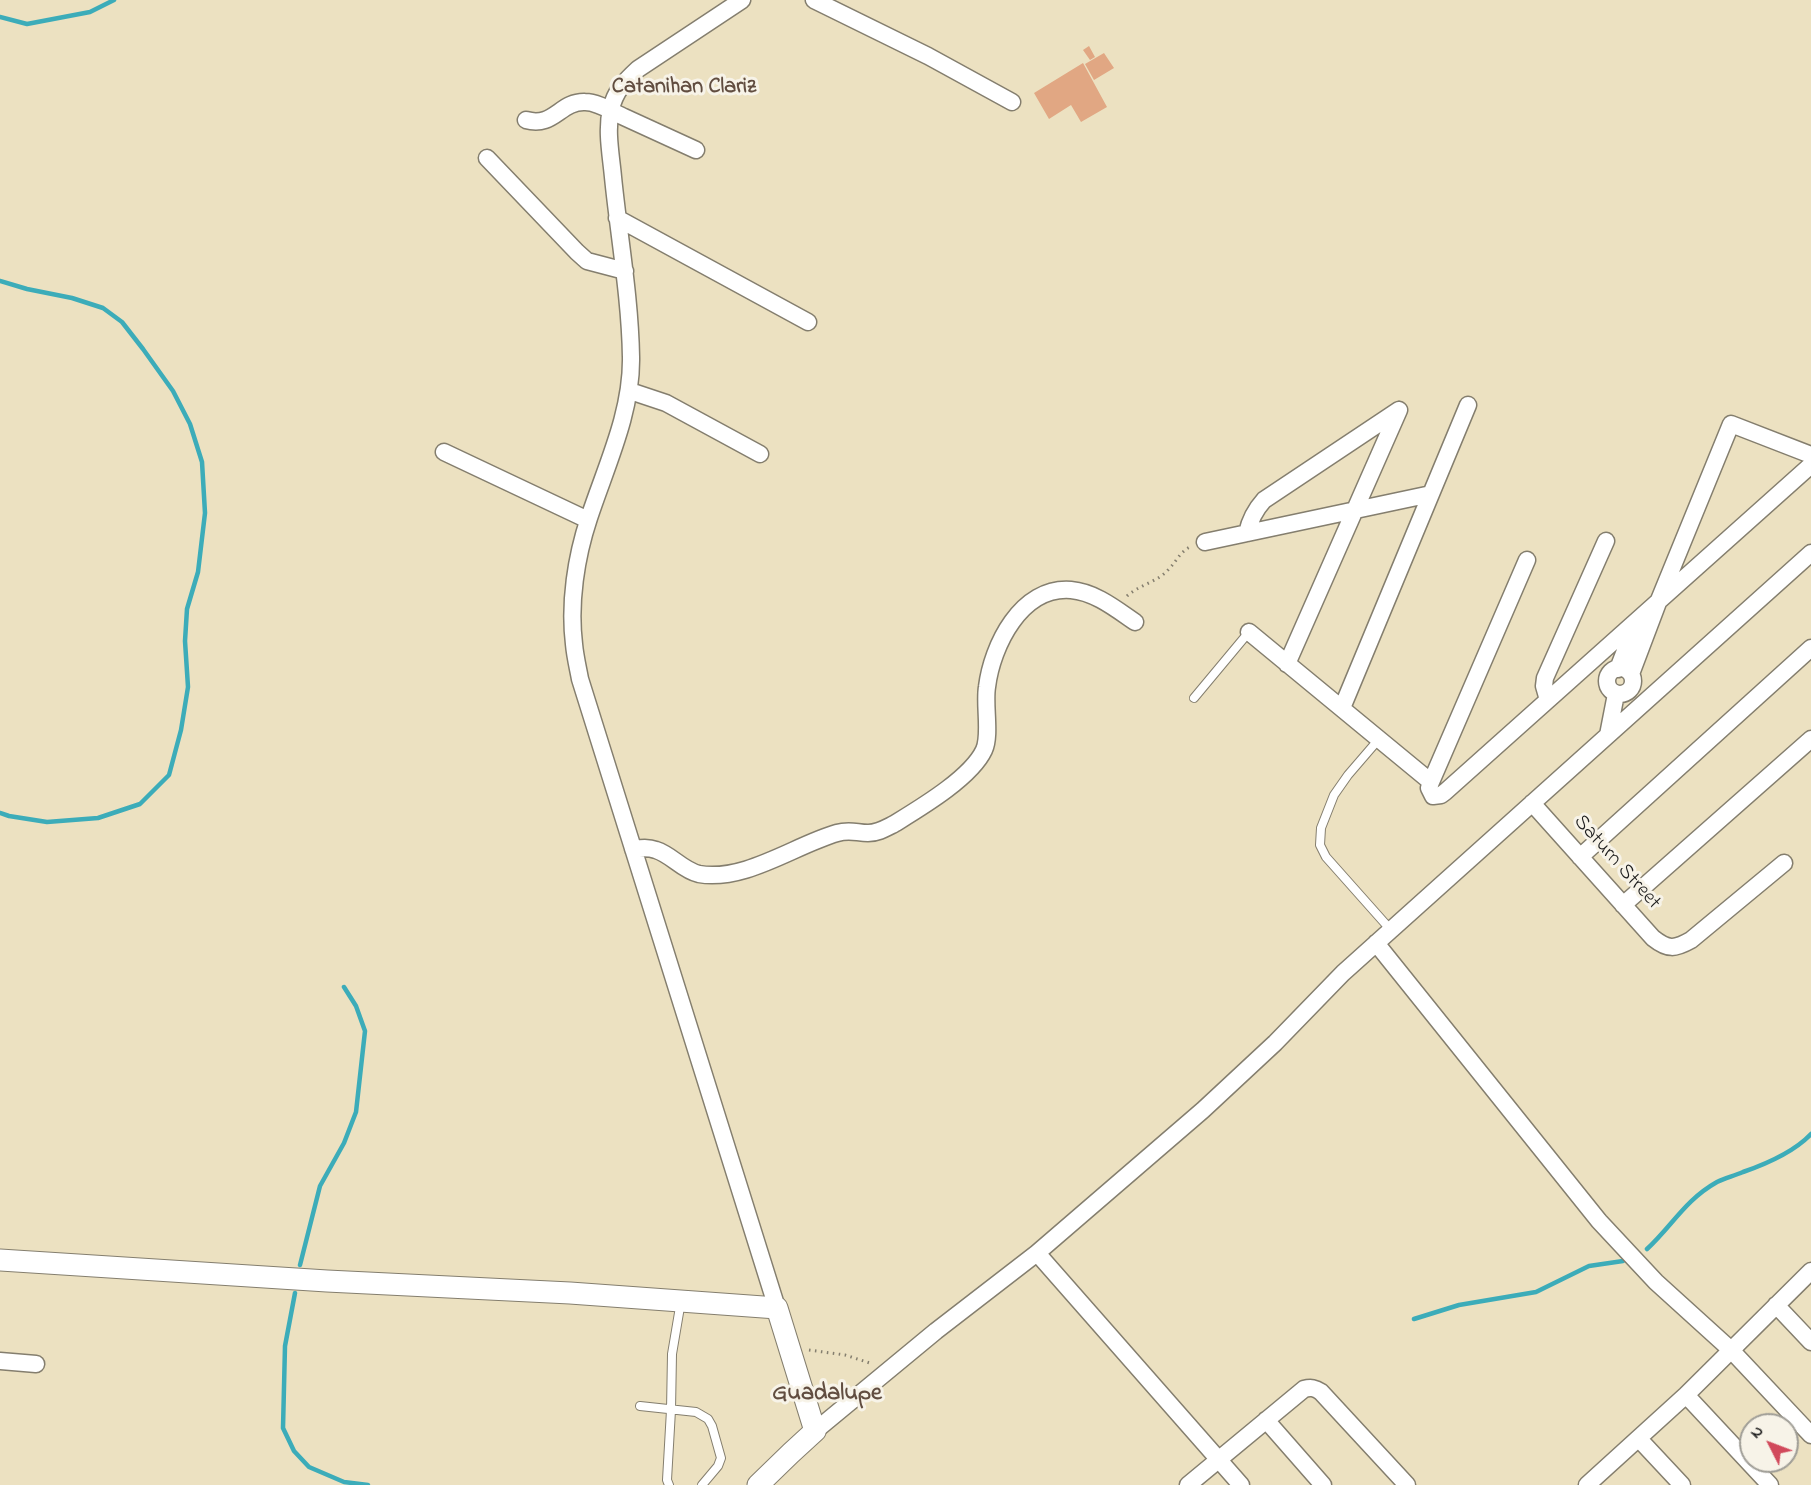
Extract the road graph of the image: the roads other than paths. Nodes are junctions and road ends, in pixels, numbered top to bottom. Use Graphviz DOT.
graph roads {
  1 [pos="742,0"];
  2 [pos="814,0"];
  3 [pos="1012,102"];
  4 [pos="610,111"];
  5 [pos="526,120"];
  6 [pos="696,150"];
  7 [pos="487,158"];
  8 [pos="617,218"];
  9 [pos="625,271"];
  10 [pos="808,322"];
  11 [pos="630,391"];
  12 [pos="1468,405"];
  13 [pos="444,452"];
  14 [pos="759,454"];
  15 [pos="1811,455"];
  16 [pos="1811,465"];
  17 [pos="1431,494"];
  18 [pos="1355,510"];
  19 [pos="588,520"];
  20 [pos="1247,533"];
  21 [pos="1205,542"];
  22 [pos="1606,542"];
  23 [pos="1811,554"];
  24 [pos="1527,560"];
  25 [pos="1659,600"];
  26 [pos="1636,621"];
  27 [pos="1135,622"];
  28 [pos="1249,632"];
  29 [pos="1811,648"];
  30 [pos="1287,664"];
  31 [pos="1624,671"];
  32 [pos="1622,693"];
  33 [pos="1194,698"];
  34 [pos="1548,700"];
  35 [pos="1641,706"];
  36 [pos="1342,708"];
  37 [pos="1608,735"];
  38 [pos="1811,739"];
  39 [pos="1379,740"];
  40 [pos="1431,782"];
  41 [pos="1532,803"];
  42 [pos="633,849"];
  43 [pos="1580,857"];
  44 [pos="1784,863"];
  45 [pos="1623,905"];
  46 [pos="1390,930"];
  47 [pos="1376,943"];
  48 [pos="1037,1253"];
  49 [pos="0,1260"];
  50 [pos="1811,1271"];
  51 [pos="681,1300"];
  52 [pos="1776,1305"];
  53 [pos="777,1308"];
  54 [pos="1811,1342"];
  55 [pos="1731,1350"];
  56 [pos="0,1361"];
  57 [pos="36,1364"];
  58 [pos="1686,1395"];
  59 [pos="640,1406"];
  60 [pos="671,1410"];
  61 [pos="1266,1420"];
  62 [pos="815,1431"];
  63 [pos="1811,1436"];
  64 [pos="1639,1439"];
  65 [pos="1218,1459"];
  66 [pos="1593,1483"];
  67 [pos="669,1485"];
  68 [pos="702,1485"];
  69 [pos="758,1485"];
  70 [pos="1188,1485"];
  71 [pos="1241,1485"];
  72 [pos="1323,1485"];
  73 [pos="1407,1485"];
  74 [pos="1682,1485"];
  75 [pos="1770,1485"];
  1 -- 4 [label="street"];
  2 -- 3 [label="street"];
  4 -- 5 [label="street"];
  4 -- 6 [label="street"];
  4 -- 8 [label="street"];
  7 -- 9 [label="street"];
  8 -- 9 [label="street"];
  8 -- 10 [label="street"];
  9 -- 11 [label="street"];
  11 -- 14 [label="street"];
  11 -- 19 [label="street"];
  12 -- 17 [label="street"];
  13 -- 19 [label="street"];
  15 -- 25 [label="street"];
  16 -- 25 [label="street"];
  17 -- 18 [label="street"];
  17 -- 36 [label="street"];
  18 -- 20 [label="street"];
  18 -- 20 [label="street"];
  18 -- 30 [label="street"];
  19 -- 42 [label="street"];
  20 -- 21 [label="street"];
  22 -- 34 [label="street"];
  23 -- 35 [label="street"];
  24 -- 40 [label="street"];
  25 -- 26 [label="street"];
  25 -- 31 [label="street"];
  26 -- 31 [label="street"];
  26 -- 34 [label="street"];
  27 -- 42 [label="street"];
  28 -- 30 [label="street"];
  28 -- 33 [label="lane"];
  29 -- 43 [label="street"];
  30 -- 36 [label="street"];
  31 -- 32 [label="street"];
  31 -- 32 [label="street"];
  32 -- 35 [label="street"];
  32 -- 37 [label="street"];
  34 -- 40 [label="street"];
  35 -- 37 [label="street"];
  36 -- 39 [label="street"];
  37 -- 41 [label="street"];
  38 -- 45 [label="street"];
  39 -- 40 [label="street"];
  39 -- 46 [label="lane"];
  41 -- 43 [label="street, Saturn Street"];
  41 -- 46 [label="street"];
  42 -- 53 [label="street"];
  43 -- 45 [label="street, Saturn Street"];
  44 -- 45 [label="street, Saturn Street"];
  46 -- 47 [label="street"];
  47 -- 48 [label="street"];
  47 -- 55 [label="street"];
  48 -- 62 [label="street"];
  48 -- 65 [label="street"];
  49 -- 51 [label="street"];
  50 -- 52 [label="street"];
  51 -- 53 [label="street"];
  51 -- 60 [label="lane"];
  52 -- 54 [label="street"];
  52 -- 55 [label="street"];
  53 -- 62 [label="street"];
  55 -- 58 [label="street"];
  55 -- 63 [label="street"];
  56 -- 57 [label="street"];
  58 -- 64 [label="street"];
  58 -- 75 [label="street"];
  59 -- 60 [label="lane"];
  60 -- 67 [label="lane"];
  60 -- 68 [label="lane"];
  61 -- 65 [label="street"];
  61 -- 72 [label="street"];
  61 -- 73 [label="street"];
  62 -- 69 [label="street"];
  64 -- 66 [label="street"];
  64 -- 74 [label="street"];
  65 -- 70 [label="street"];
  65 -- 71 [label="street"];
}
